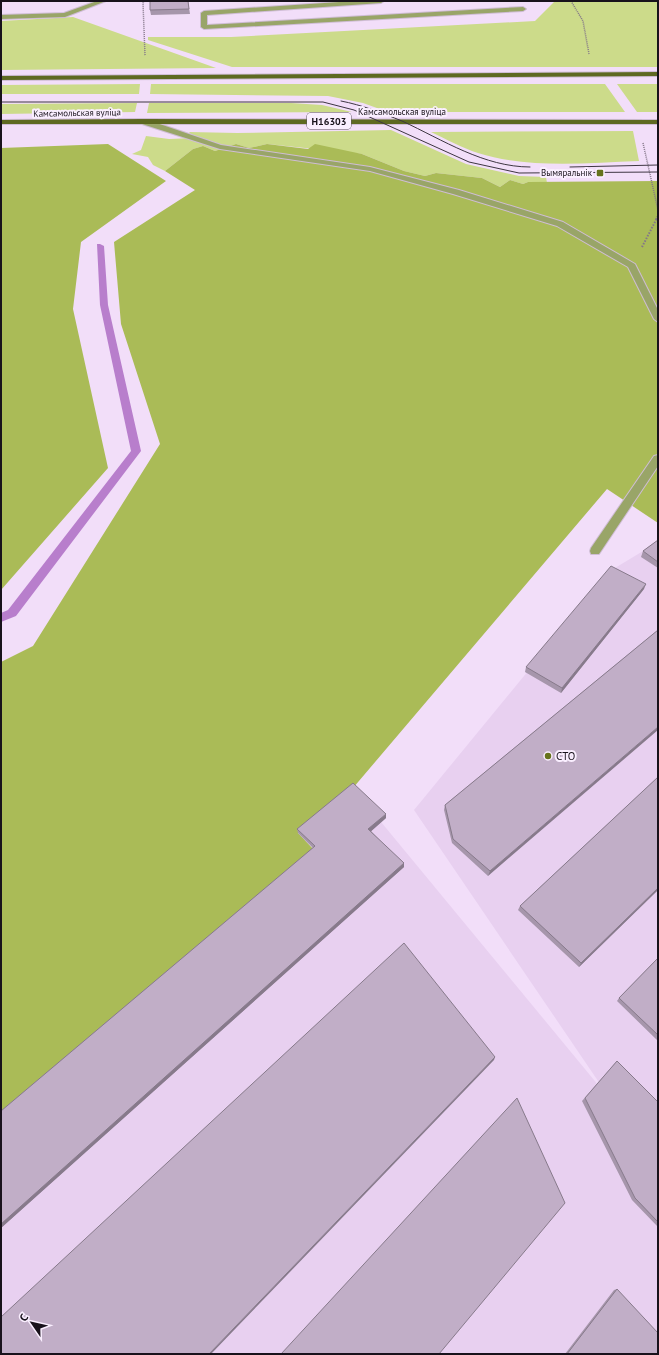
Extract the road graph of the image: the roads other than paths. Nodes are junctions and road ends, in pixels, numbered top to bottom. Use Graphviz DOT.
graph roads {
  1 [pos="101,1"];
  2 [pos="381,1"];
  3 [pos="518,1"];
  4 [pos="1,17"];
  5 [pos="658,74"];
  6 [pos="1,78"];
  7 [pos="142,121"];
  8 [pos="1,122"];
  9 [pos="658,122"];
  10 [pos="658,319"];
  11 [pos="658,458"];
  12 [pos="595,551"];
  1 -- 4 [label="lane"];
  2 -- 3 [label="lane"];
  5 -- 6 [label="main road"];
  7 -- 8 [label="main road, Камсамольская вуліца / Н16303"];
  7 -- 9 [label="main road, Камсамольская вуліца / Н16303"];
  7 -- 10 [label="lane"];
  11 -- 12 [label="lane"];
}
